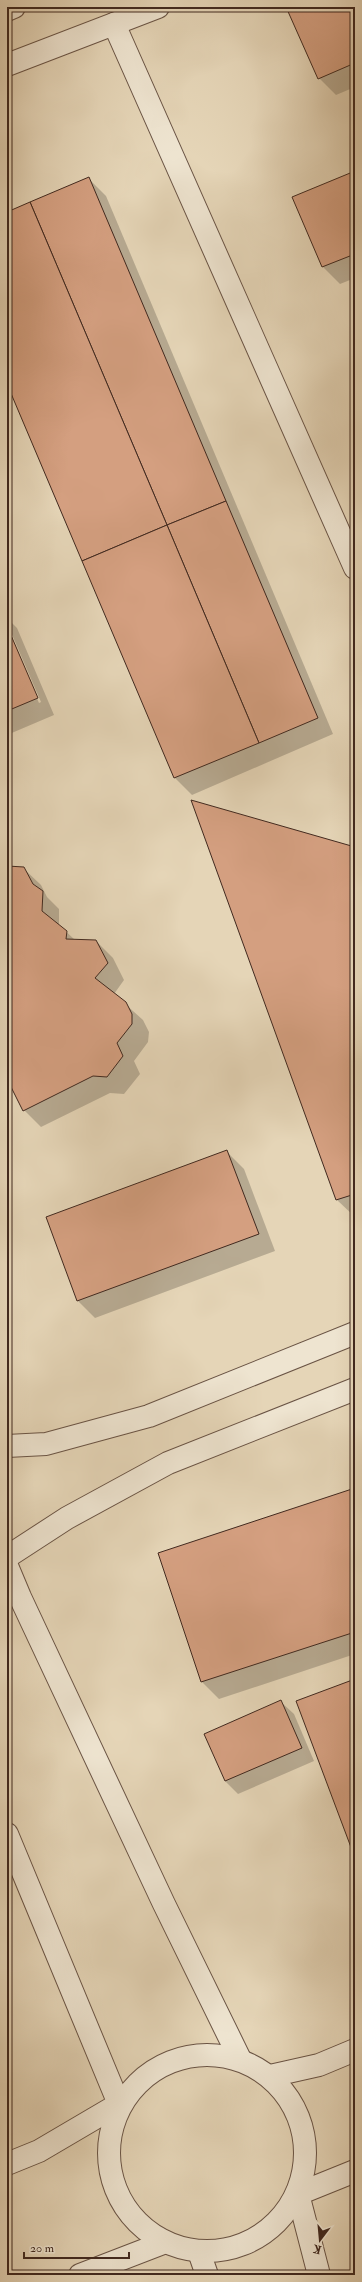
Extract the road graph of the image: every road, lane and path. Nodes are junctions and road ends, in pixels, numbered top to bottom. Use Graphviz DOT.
graph roads {
  1 [pos="14,7"];
  2 [pos="158,7"];
  3 [pos="7,10"];
  4 [pos="114,24"];
  5 [pos="7,65"];
  6 [pos="355,568"];
  7 [pos="355,1333"];
  8 [pos="355,1389"];
  9 [pos="7,1446"];
  10 [pos="7,1557"];
  11 [pos="7,1566"];
  12 [pos="7,1834"];
  13 [pos="355,2050"];
  14 [pos="240,2059"];
  15 [pos="270,2076"];
  16 [pos="119,2104"];
  17 [pos="7,2164"];
  18 [pos="355,2171"];
  19 [pos="298,2194"];
  20 [pos="163,2243"];
  21 [pos="199,2252"];
  22 [pos="80,2275"];
  23 [pos="207,2275"];
  24 [pos="318,2275"];
  1 -- 3 [label="street"];
  2 -- 4 [label="street"];
  4 -- 5 [label="street"];
  4 -- 6 [label="street"];
  7 -- 9 [label="street"];
  8 -- 10 [label="street"];
  11 -- 14 [label="street"];
  12 -- 16 [label="street"];
  13 -- 15 [label="street"];
  14 -- 15 [label="street"];
  14 -- 16 [label="street"];
  15 -- 19 [label="street"];
  16 -- 17 [label="street"];
  16 -- 20 [label="street"];
  18 -- 19 [label="street"];
  19 -- 21 [label="street"];
  19 -- 24 [label="street"];
  20 -- 21 [label="street"];
  20 -- 22 [label="street"];
  21 -- 23 [label="street"];
}
